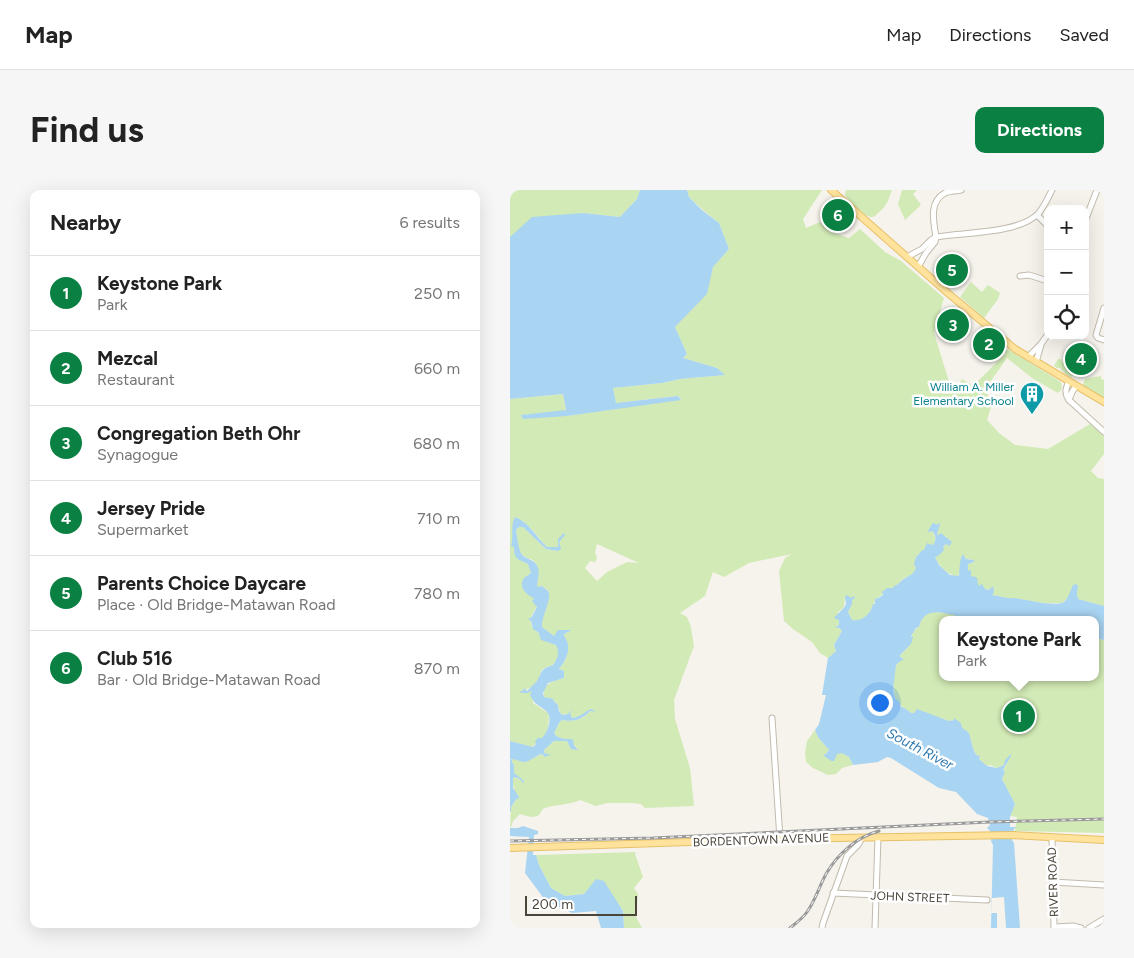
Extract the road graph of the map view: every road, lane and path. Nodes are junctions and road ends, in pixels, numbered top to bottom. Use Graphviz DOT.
graph roads {
  1 [pos="831,190"];
  2 [pos="961,190"];
  3 [pos="1052,190"];
  4 [pos="1097,190"];
  5 [pos="1089,211"];
  6 [pos="1037,214"];
  7 [pos="1044,222"];
  8 [pos="936,237"];
  9 [pos="924,251"];
  10 [pos="907,257"];
  11 [pos="918,267"];
  12 [pos="1020,276"];
  13 [pos="1044,280"];
  14 [pos="1104,308"];
  15 [pos="1044,340"];
  16 [pos="1104,340"];
  17 [pos="1041,344"];
  18 [pos="1028,357"];
  19 [pos="1036,362"];
  20 [pos="1069,382"];
  21 [pos="1076,386"];
  22 [pos="1069,400"];
  23 [pos="1104,402"];
  24 [pos="1104,432"];
  25 [pos="772,718"];
  26 [pos="878,837"];
  27 [pos="1052,837"];
  28 [pos="862,838"];
  29 [pos="780,839"];
  30 [pos="1104,840"];
  31 [pos="510,848"];
  32 [pos="1053,882"];
  33 [pos="1104,885"];
  34 [pos="832,893"];
  35 [pos="876,895"];
  36 [pos="987,900"];
  37 [pos="1104,919"];
  38 [pos="1054,927"];
  39 [pos="822,928"];
  40 [pos="875,928"];
  41 [pos="1081,928"];
  42 [pos="1089,928"];
  1 -- 10 [label="main road"];
  2 -- 8 [label="street"];
  3 -- 6 [label="street"];
  4 -- 5 [label="street"];
  6 -- 7 [label="street"];
  6 -- 8 [label="street"];
  8 -- 9 [label="street"];
  9 -- 10 [label="street"];
  9 -- 11 [label="street"];
  10 -- 11 [label="main road"];
  11 -- 18 [label="main road"];
  12 -- 13 [label="street"];
  14 -- 16 [label="street"];
  15 -- 17 [label="street"];
  17 -- 18 [label="street"];
  17 -- 19 [label="street"];
  18 -- 19 [label="main road"];
  19 -- 20 [label="main road"];
  20 -- 21 [label="main road"];
  20 -- 22 [label="street"];
  21 -- 22 [label="street"];
  21 -- 23 [label="main road"];
  22 -- 24 [label="street"];
  25 -- 29 [label="street"];
  26 -- 27 [label="main road, BORDENTOWN AVENUE"];
  26 -- 28 [label="main road, BORDENTOWN AVENUE"];
  26 -- 35 [label="street"];
  27 -- 30 [label="main road, BORDENTOWN AVENUE"];
  27 -- 32 [label="street, RIVER ROAD"];
  28 -- 29 [label="main road, BORDENTOWN AVENUE"];
  28 -- 34 [label="street"];
  29 -- 31 [label="main road, BORDENTOWN AVENUE"];
  32 -- 33 [label="street"];
  32 -- 38 [label="street, RIVER ROAD"];
  34 -- 35 [label="street, JOHN STREET"];
  34 -- 39 [label="street"];
  35 -- 36 [label="street, JOHN STREET"];
  35 -- 40 [label="street"];
  37 -- 42 [label="street"];
  38 -- 41 [label="street"];
}
